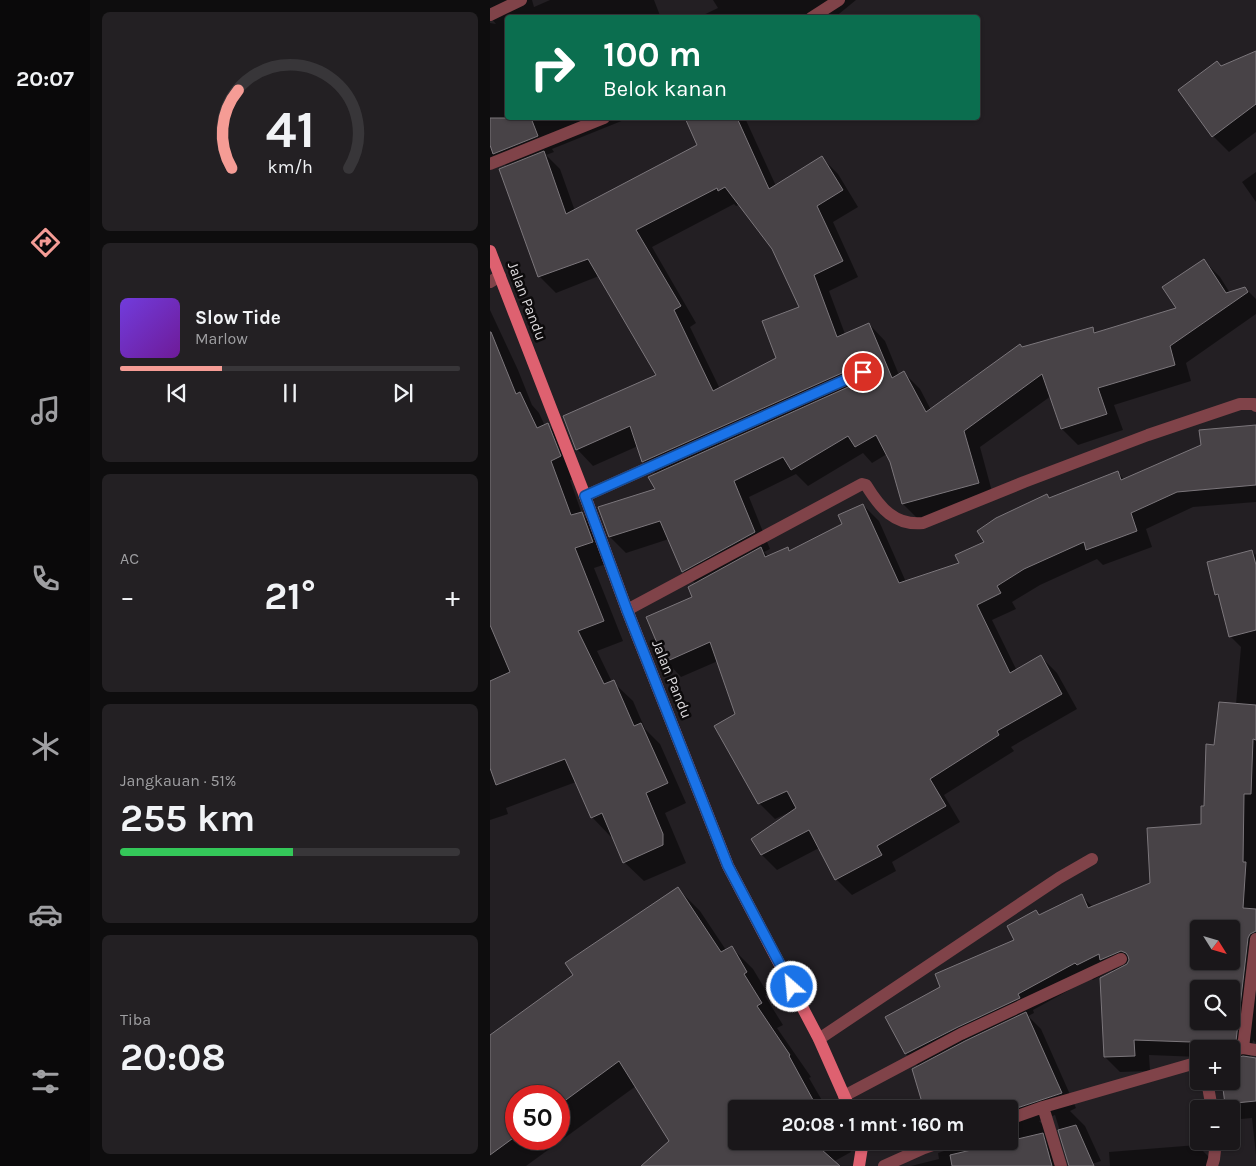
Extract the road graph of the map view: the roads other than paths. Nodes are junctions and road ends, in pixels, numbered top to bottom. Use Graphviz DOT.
graph roads {
  1 [pos="521,0"];
  2 [pos="839,0"];
  3 [pos="490,14"];
  4 [pos="816,15"];
  5 [pos="599,120"];
  6 [pos="490,164"];
  7 [pos="490,251"];
  8 [pos="495,279"];
  9 [pos="863,372"];
  10 [pos="1256,406"];
  11 [pos="585,496"];
  12 [pos="627,610"];
  13 [pos="1092,859"];
  14 [pos="1256,938"];
  15 [pos="1121,959"];
  16 [pos="818,1039"];
  17 [pos="1244,1050"];
  18 [pos="1190,1065"];
  19 [pos="844,1096"];
  20 [pos="846,1100"];
  21 [pos="1044,1107"];
  22 [pos="1018,1116"];
  23 [pos="862,1150"];
  24 [pos="920,1150"];
  25 [pos="1215,1150"];
  26 [pos="859,1166"];
  27 [pos="884,1166"];
  28 [pos="1061,1166"];
  29 [pos="1212,1166"];
  1 -- 3 [label="street"];
  2 -- 4 [label="street"];
  5 -- 6 [label="street"];
  7 -- 8 [label="main road, Jalan Pandu"];
  8 -- 11 [label="main road, Jalan Pandu"];
  9 -- 11 [label="street"];
  10 -- 12 [label="street"];
  11 -- 12 [label="main road, Jalan Pandu"];
  12 -- 16 [label="main road, Jalan Pandu"];
  13 -- 16 [label="street"];
  14 -- 17 [label="street"];
  15 -- 19 [label="street"];
  16 -- 19 [label="main road, Jalan Pandu"];
  18 -- 21 [label="street"];
  19 -- 20 [label="main road, Jalan Pandu"];
  21 -- 22 [label="street"];
  21 -- 28 [label="street"];
  23 -- 26 [label="main road"];
  24 -- 27 [label="street"];
  25 -- 29 [label="street"];
}
